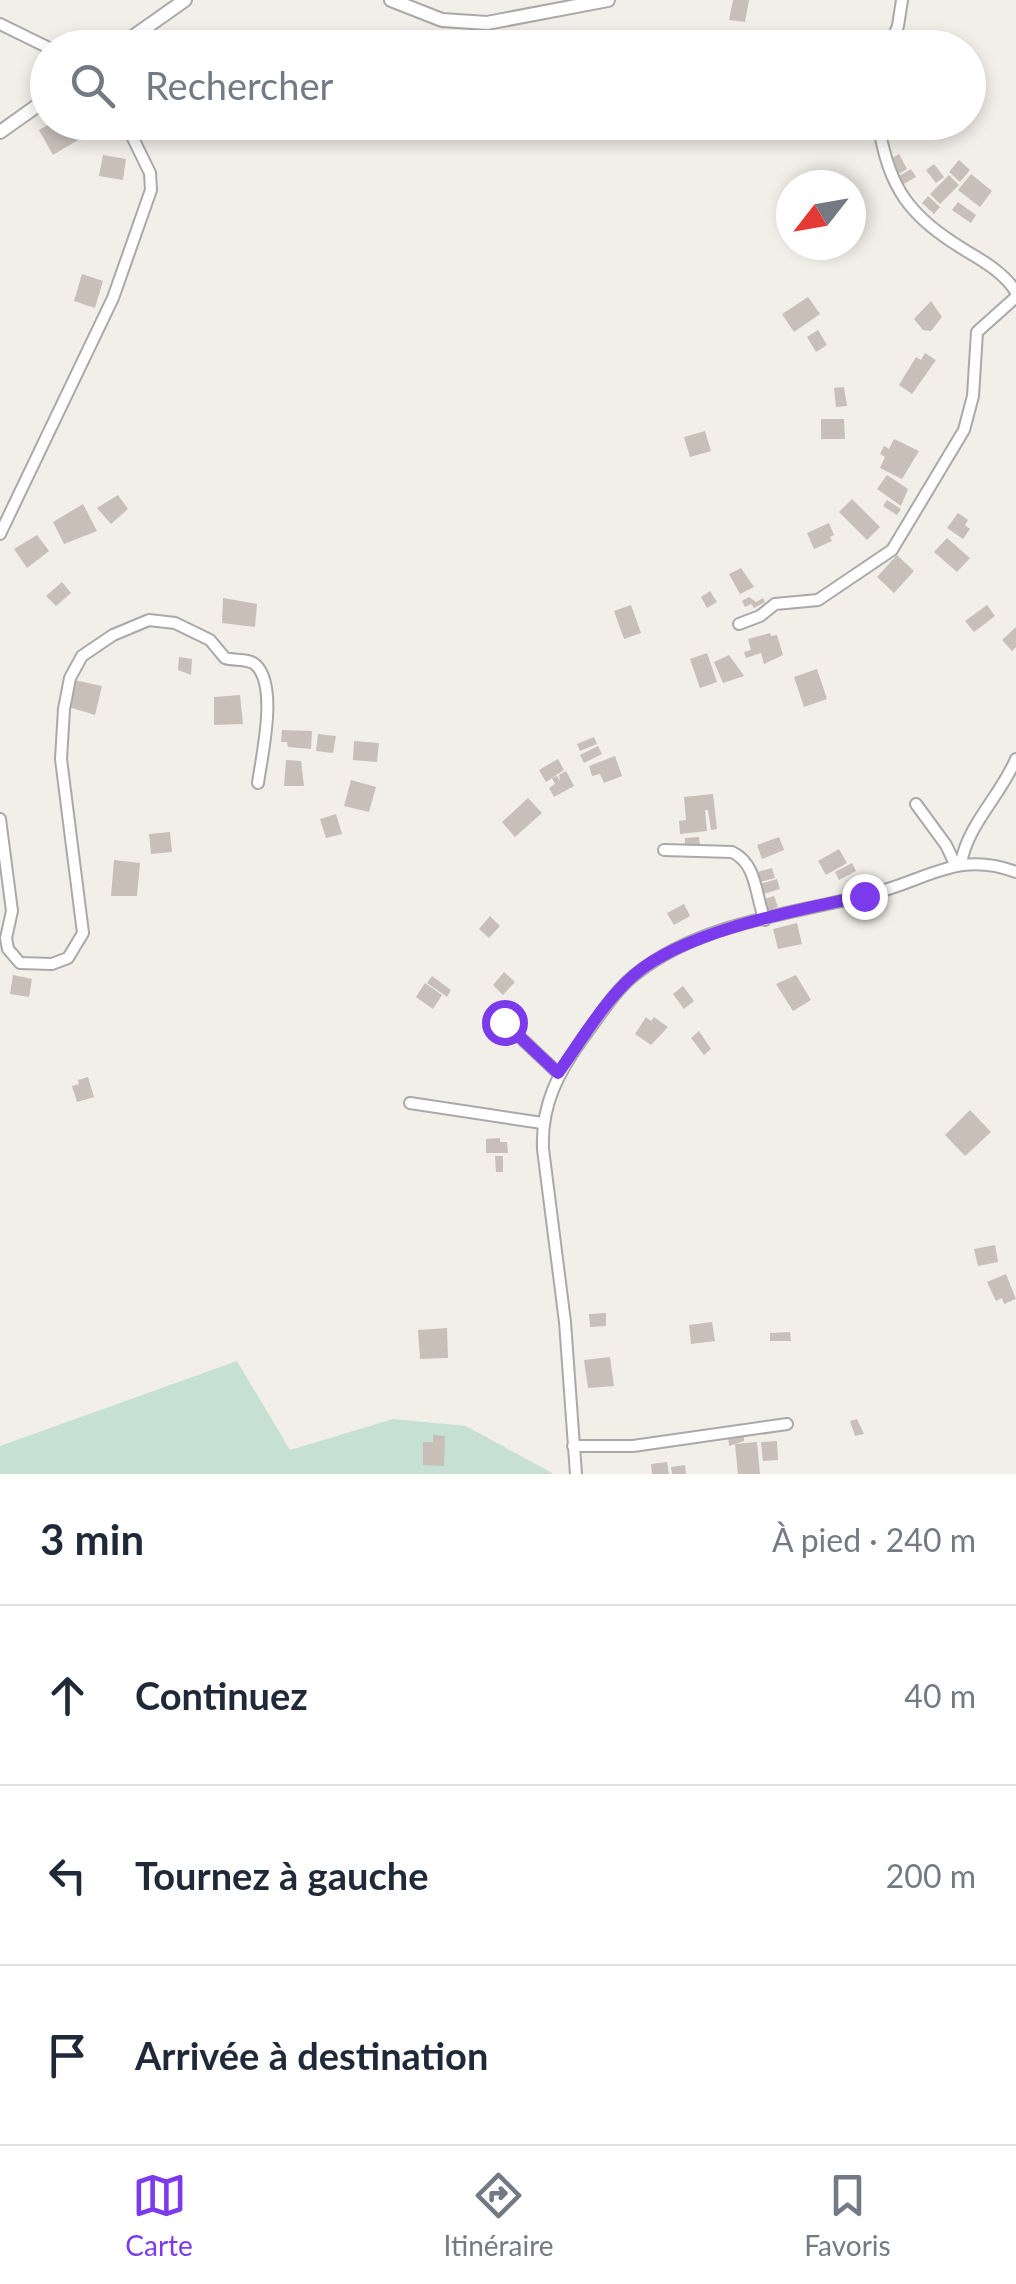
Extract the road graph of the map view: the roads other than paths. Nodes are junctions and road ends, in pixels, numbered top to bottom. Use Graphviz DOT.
graph roads {
  1 [pos="185,0"];
  2 [pos="390,0"];
  3 [pos="608,0"];
  4 [pos="902,0"];
  5 [pos="0,24"];
  6 [pos="139,30"];
  7 [pos="896,30"];
  8 [pos="30,39"];
  9 [pos="30,111"];
  10 [pos="0,132"];
  11 [pos="134,140"];
  12 [pos="882,140"];
  13 [pos="1016,294"];
  14 [pos="0,534"];
  15 [pos="739,624"];
  16 [pos="1016,759"];
  17 [pos="258,782"];
  18 [pos="916,804"];
  19 [pos="0,819"];
  20 [pos="664,850"];
  21 [pos="958,863"];
  22 [pos="1016,872"];
  23 [pos="765,920"];
  24 [pos="504,1022"];
  25 [pos="558,1073"];
  26 [pos="410,1104"];
  27 [pos="542,1123"];
  28 [pos="788,1424"];
  29 [pos="573,1446"];
  30 [pos="576,1474"];
  1 -- 6 [label="street"];
  2 -- 3 [label="street"];
  4 -- 7 [label="street"];
  5 -- 8 [label="street"];
  9 -- 10 [label="street"];
  11 -- 14 [label="street"];
  12 -- 13 [label="street"];
  13 -- 15 [label="street"];
  16 -- 21 [label="street"];
  17 -- 19 [label="street"];
  18 -- 21 [label="street"];
  20 -- 23 [label="street"];
  21 -- 22 [label="street"];
  21 -- 23 [label="street"];
  23 -- 25 [label="street"];
  24 -- 25 [label="street"];
  25 -- 27 [label="street"];
  26 -- 27 [label="street"];
  27 -- 29 [label="street"];
  28 -- 29 [label="street"];
  29 -- 30 [label="street"];
}
